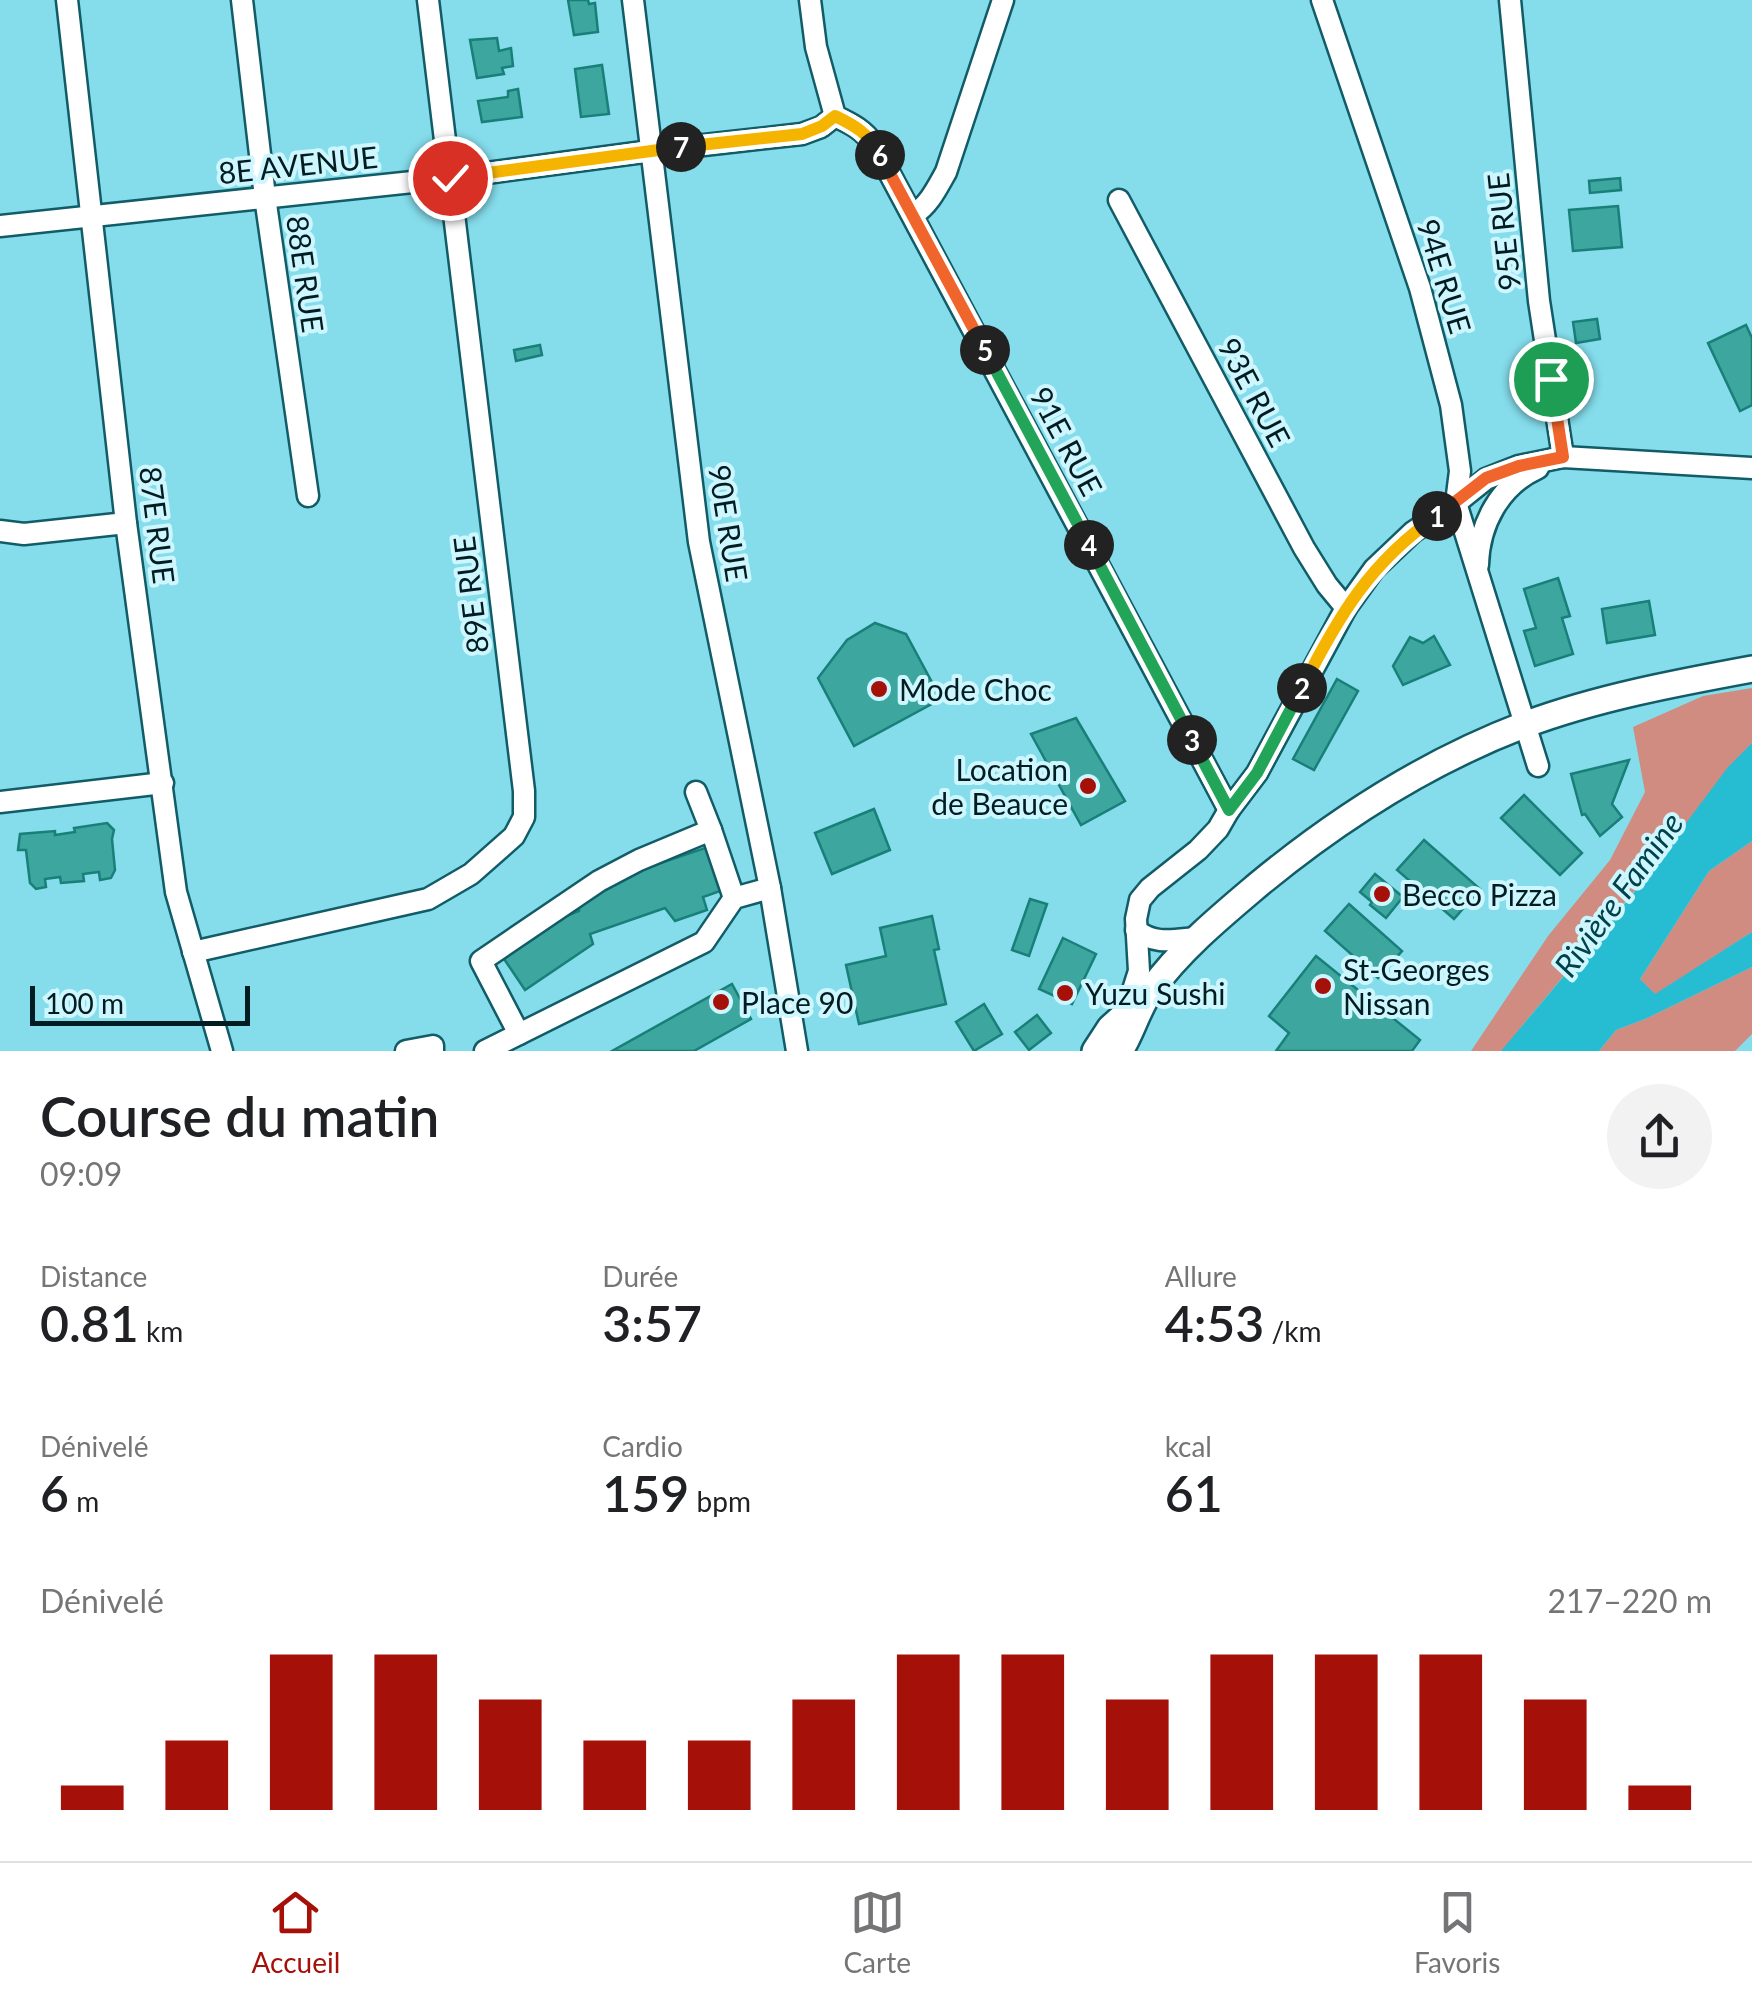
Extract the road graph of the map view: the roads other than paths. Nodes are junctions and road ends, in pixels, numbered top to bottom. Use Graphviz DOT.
graph roads {
  1 [pos="67,0"];
  2 [pos="242,0"];
  3 [pos="428,0"];
  4 [pos="633,0"];
  5 [pos="810,0"];
  6 [pos="1003,0"];
  7 [pos="1322,0"];
  8 [pos="1510,0"];
  9 [pos="835,116"];
  10 [pos="651,151"];
  11 [pos="450,178"];
  12 [pos="264,198"];
  13 [pos="1120,200"];
  14 [pos="92,215"];
  15 [pos="913,215"];
  16 [pos="0,226"];
  17 [pos="1563,457"];
  18 [pos="1752,468"];
  19 [pos="308,496"];
  20 [pos="1456,503"];
  21 [pos="126,523"];
  22 [pos="0,531"];
  23 [pos="1478,576"];
  24 [pos="1346,608"];
  25 [pos="1752,669"];
  26 [pos="1524,725"];
  27 [pos="1538,766"];
  28 [pos="163,783"];
  29 [pos="696,792"];
  30 [pos="0,802"];
  31 [pos="1229,810"];
  32 [pos="711,830"];
  33 [pos="770,888"];
  34 [pos="734,898"];
  35 [pos="1136,930"];
  36 [pos="1196,938"];
  37 [pos="194,952"];
  38 [pos="1147,996"];
  39 [pos="1126,1012"];
  40 [pos="519,1034"];
  41 [pos="222,1051"];
  42 [pos="406,1051"];
  43 [pos="433,1051"];
  44 [pos="485,1051"];
  45 [pos="798,1051"];
  46 [pos="1094,1051"];
  47 [pos="1120,1051"];
  1 -- 14 [label="street, 87E RUE"];
  2 -- 12 [label="street, 88E RUE"];
  3 -- 11 [label="street, 89E RUE"];
  4 -- 10 [label="street, 90E RUE"];
  5 -- 9 [label="street"];
  6 -- 15 [label="street"];
  7 -- 20 [label="street, 94E RUE"];
  8 -- 17 [label="street, 95E RUE"];
  9 -- 10 [label="street, 8E AVENUE"];
  9 -- 15 [label="street, 91E RUE"];
  10 -- 11 [label="street, 8E AVENUE"];
  10 -- 33 [label="street, 90E RUE"];
  11 -- 12 [label="street, 8E AVENUE"];
  11 -- 37 [label="street, 89E RUE"];
  12 -- 14 [label="street, 8E AVENUE"];
  12 -- 19 [label="street, 88E RUE"];
  13 -- 24 [label="street, 93E RUE"];
  14 -- 16 [label="street, 8E AVENUE"];
  14 -- 21 [label="street, 87E RUE"];
  15 -- 31 [label="street, 91E RUE"];
  17 -- 18 [label="street"];
  17 -- 20 [label="street"];
  17 -- 23 [label="street, 94E RUE"];
  20 -- 23 [label="street, 94E RUE"];
  20 -- 24 [label="street"];
  21 -- 22 [label="street"];
  21 -- 28 [label="street, 87E RUE"];
  23 -- 26 [label="street, 94E RUE"];
  24 -- 31 [label="street"];
  25 -- 26 [label="main road"];
  26 -- 27 [label="street, 94E RUE"];
  26 -- 36 [label="main road"];
  28 -- 30 [label="street"];
  28 -- 37 [label="street, 87E RUE"];
  29 -- 32 [label="street"];
  31 -- 35 [label="street"];
  32 -- 34 [label="street"];
  32 -- 40 [label="street"];
  33 -- 34 [label="street"];
  33 -- 45 [label="street, 90E RUE"];
  34 -- 40 [label="street"];
  35 -- 36 [label="street"];
  35 -- 39 [label="street"];
  36 -- 38 [label="main road"];
  37 -- 41 [label="street, 87E RUE"];
  38 -- 39 [label="main road"];
  38 -- 47 [label="main road"];
  39 -- 46 [label="main road"];
  40 -- 44 [label="street"];
  42 -- 43 [label="street"];
}
